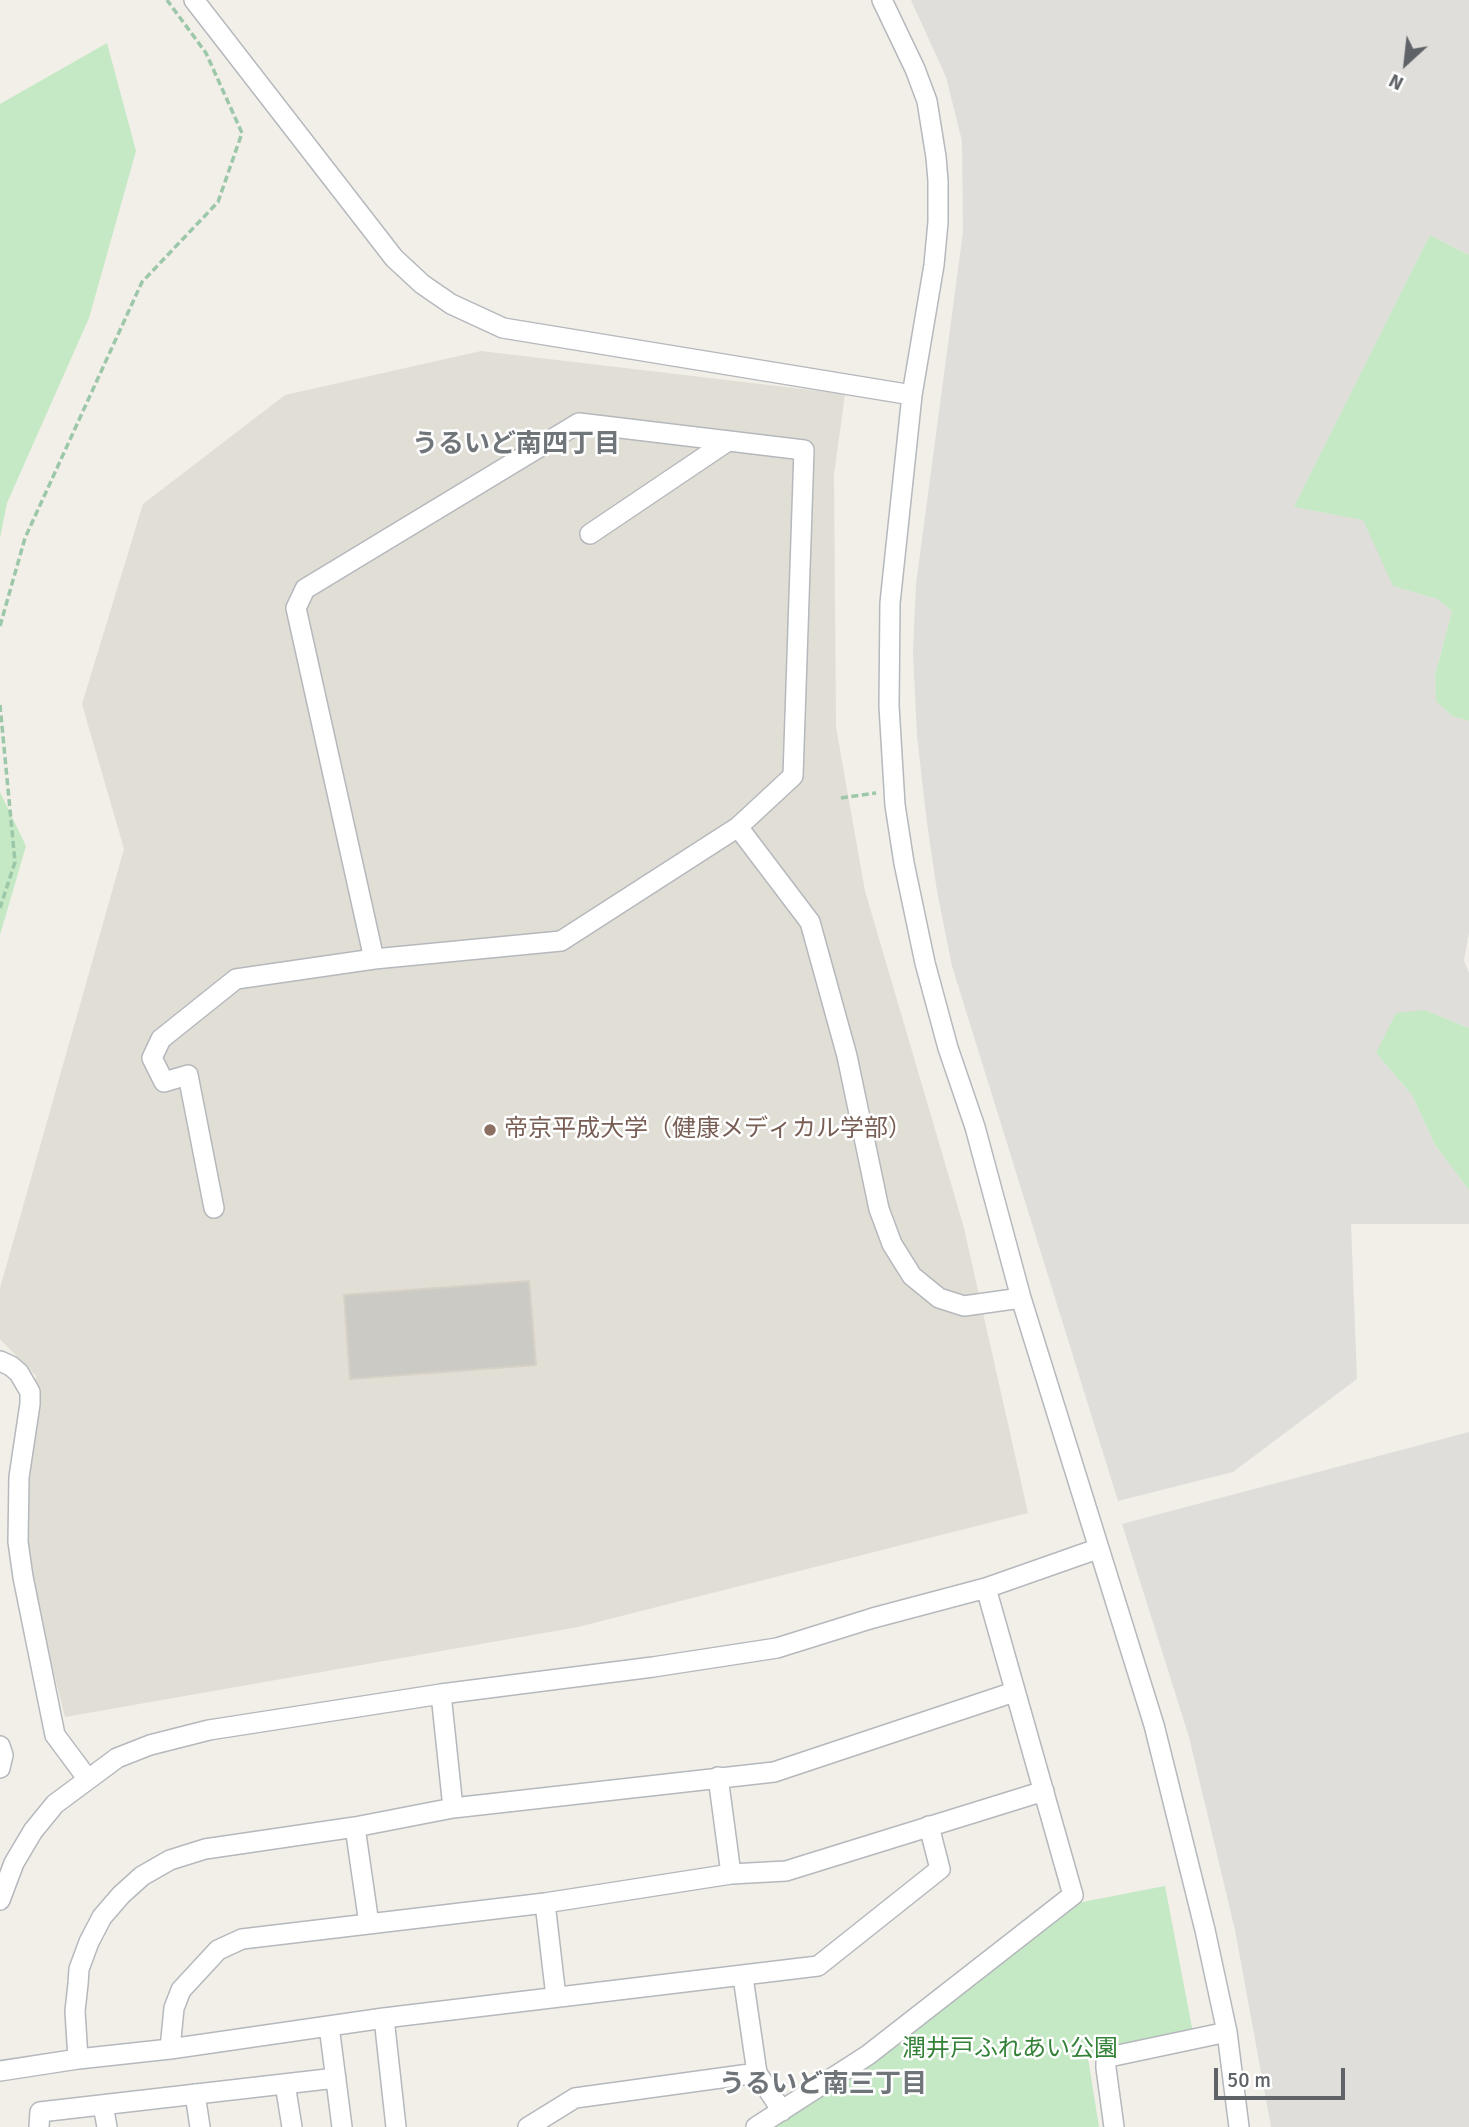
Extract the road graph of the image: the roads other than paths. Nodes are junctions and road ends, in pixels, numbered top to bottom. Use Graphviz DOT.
graph roads {
  1 [pos="194,0"];
  2 [pos="882,0"];
  3 [pos="912,395"];
  4 [pos="728,441"];
  5 [pos="590,534"];
  6 [pos="738,827"];
  7 [pos="374,959"];
  8 [pos="214,1208"];
  9 [pos="1021,1298"];
  10 [pos="0,1361"];
  11 [pos="1097,1549"];
  12 [pos="986,1588"];
  13 [pos="1014,1692"];
  14 [pos="441,1694"];
  15 [pos="0,1746"];
  16 [pos="0,1768"];
  17 [pos="718,1777"];
  18 [pos="87,1778"];
  19 [pos="1044,1791"];
  20 [pos="453,1808"];
  21 [pos="929,1826"];
  22 [pos="355,1827"];
  23 [pos="731,1874"];
  24 [pos="0,1900"];
  25 [pos="545,1903"];
  26 [pos="369,1924"];
  27 [pos="743,1977"];
  28 [pos="556,1997"];
  29 [pos="384,2018"];
  30 [pos="329,2026"];
  31 [pos="1227,2032"];
  32 [pos="170,2049"];
  33 [pos="78,2059"];
  34 [pos="0,2071"];
  35 [pos="757,2073"];
  36 [pos="336,2078"];
  37 [pos="285,2084"];
  38 [pos="195,2094"];
  39 [pos="103,2105"];
  40 [pos="782,2110"];
  41 [pos="39,2127"];
  42 [pos="107,2127"];
  43 [pos="200,2127"];
  44 [pos="292,2127"];
  45 [pos="342,2127"];
  46 [pos="397,2127"];
  47 [pos="528,2127"];
  48 [pos="756,2127"];
  49 [pos="1114,2127"];
  50 [pos="1239,2127"];
  1 -- 3 [label="street"];
  2 -- 3 [label="street"];
  3 -- 9 [label="street"];
  4 -- 5 [label="street"];
  4 -- 6 [label="street"];
  4 -- 7 [label="street"];
  6 -- 7 [label="street"];
  6 -- 9 [label="street"];
  7 -- 8 [label="street"];
  9 -- 11 [label="street"];
  10 -- 18 [label="street"];
  11 -- 12 [label="street"];
  11 -- 31 [label="street"];
  12 -- 13 [label="street"];
  12 -- 14 [label="street"];
  13 -- 17 [label="street"];
  13 -- 19 [label="street"];
  14 -- 18 [label="street"];
  14 -- 20 [label="street"];
  15 -- 16 [label="street"];
  17 -- 20 [label="street"];
  17 -- 23 [label="street"];
  18 -- 24 [label="street"];
  19 -- 21 [label="street"];
  19 -- 40 [label="street"];
  20 -- 22 [label="street"];
  21 -- 23 [label="street"];
  21 -- 27 [label="street"];
  22 -- 26 [label="street"];
  22 -- 33 [label="street"];
  23 -- 25 [label="street"];
  25 -- 26 [label="street"];
  25 -- 28 [label="street"];
  26 -- 32 [label="street"];
  27 -- 28 [label="street"];
  27 -- 35 [label="street"];
  28 -- 29 [label="street"];
  29 -- 30 [label="street"];
  29 -- 46 [label="street"];
  30 -- 32 [label="street"];
  30 -- 36 [label="street"];
  31 -- 49 [label="street"];
  31 -- 50 [label="street"];
  32 -- 33 [label="street"];
  33 -- 34 [label="street"];
  35 -- 40 [label="street"];
  35 -- 47 [label="street"];
  36 -- 37 [label="street"];
  36 -- 45 [label="street"];
  37 -- 38 [label="street"];
  37 -- 44 [label="street"];
  38 -- 39 [label="street"];
  38 -- 43 [label="street"];
  39 -- 41 [label="street"];
  39 -- 42 [label="street"];
  40 -- 48 [label="street"];
}
